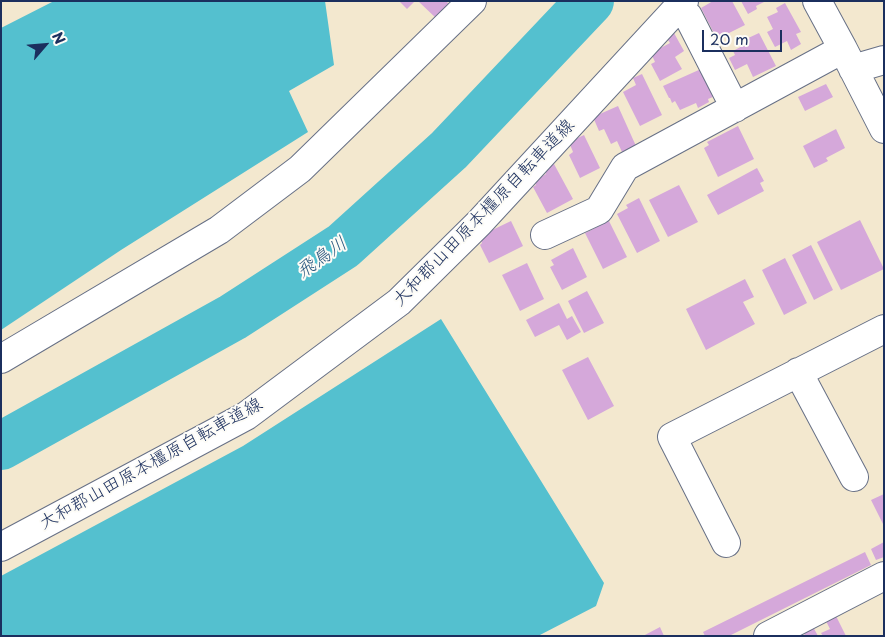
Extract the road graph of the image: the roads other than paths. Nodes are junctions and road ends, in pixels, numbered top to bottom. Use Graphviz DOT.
graph roads {
  1 [pos="472,1"];
  2 [pos="817,1"];
  3 [pos="686,9"];
  4 [pos="848,59"];
  5 [pos="884,60"];
  6 [pos="735,108"];
  7 [pos="884,129"];
  8 [pos="545,235"];
  9 [pos="884,329"];
  10 [pos="1,359"];
  11 [pos="798,372"];
  12 [pos="854,477"];
  13 [pos="726,543"];
  14 [pos="1,547"];
  15 [pos="884,576"];
  16 [pos="768,636"];
  1 -- 10 [label="street"];
  2 -- 4 [label="street"];
  3 -- 6 [label="street"];
  3 -- 14 [label="street, 大和郡山田原本橿原自転車道線"];
  4 -- 5 [label="street"];
  4 -- 6 [label="street"];
  4 -- 7 [label="street"];
  6 -- 8 [label="street"];
  9 -- 11 [label="street"];
  11 -- 12 [label="street"];
  11 -- 13 [label="street"];
  15 -- 16 [label="street"];
}
